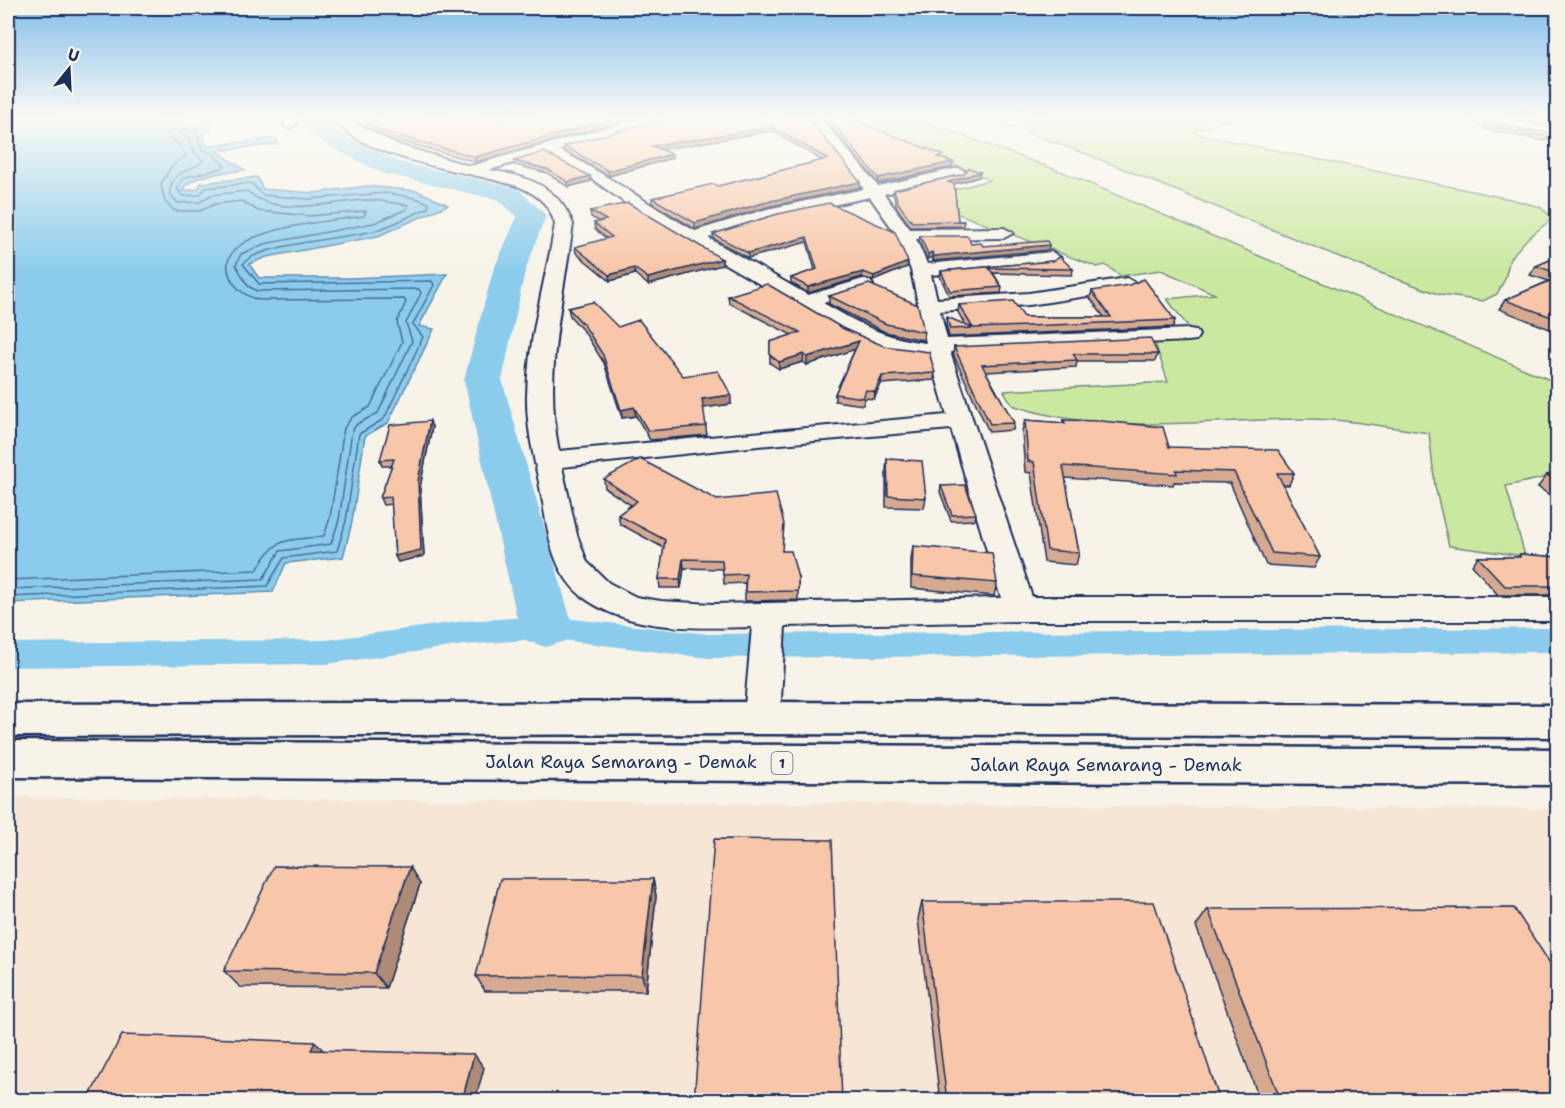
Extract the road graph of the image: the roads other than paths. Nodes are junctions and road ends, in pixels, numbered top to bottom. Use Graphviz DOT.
graph roads {
  1 [pos="465,169"];
  2 [pos="475,169"];
  3 [pos="585,169"];
  4 [pos="855,169"];
  5 [pos="470,170"];
  6 [pos="958,173"];
  7 [pos="873,190"];
  8 [pos="1004,233"];
  9 [pos="905,234"];
  10 [pos="694,237"];
  11 [pos="1052,258"];
  12 [pos="920,270"];
  13 [pos="1127,284"];
  14 [pos="863,285"];
  15 [pos="807,302"];
  16 [pos="929,306"];
  17 [pos="1188,336"];
  18 [pos="940,348"];
  19 [pos="961,421"];
  20 [pos="549,460"];
  21 [pos="1020,609"];
  22 [pos="1557,609"];
  23 [pos="768,622"];
  24 [pos="764,699"];
  25 [pos="8,720"];
  26 [pos="1557,721"];
  27 [pos="8,759"];
  28 [pos="1557,767"];
  1 -- 5 [label="street"];
  2 -- 5 [label="street"];
  3 -- 10 [label="street"];
  4 -- 7 [label="street"];
  5 -- 20 [label="street"];
  6 -- 7 [label="street"];
  7 -- 9 [label="street"];
  7 -- 10 [label="street"];
  8 -- 9 [label="street"];
  9 -- 12 [label="street"];
  10 -- 15 [label="street"];
  11 -- 12 [label="street"];
  12 -- 16 [label="street"];
  13 -- 16 [label="street"];
  14 -- 15 [label="street"];
  15 -- 18 [label="street"];
  16 -- 18 [label="street"];
  17 -- 18 [label="street"];
  18 -- 19 [label="street"];
  19 -- 20 [label="street"];
  19 -- 21 [label="street"];
  20 -- 23 [label="street"];
  21 -- 22 [label="street"];
  21 -- 23 [label="street"];
  23 -- 24 [label="street"];
  24 -- 25 [label="highway"];
  24 -- 26 [label="highway"];
  27 -- 28 [label="highway, Jalan Raya Semarang - Demak / 1"];
}
